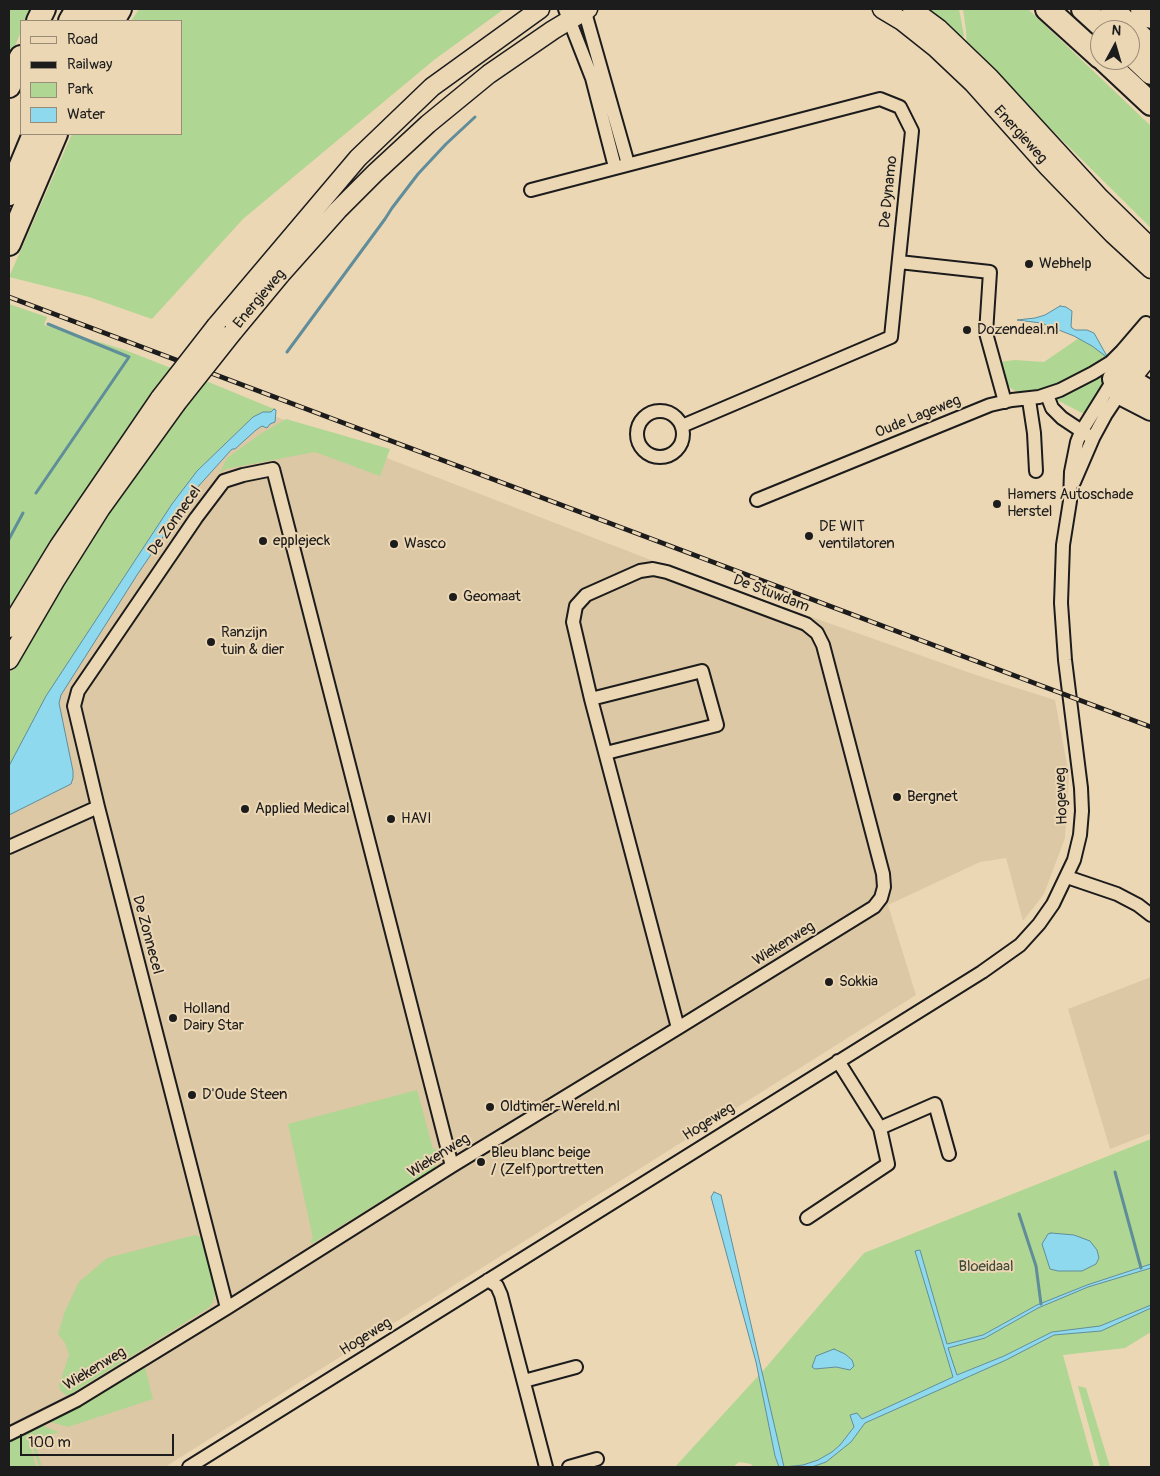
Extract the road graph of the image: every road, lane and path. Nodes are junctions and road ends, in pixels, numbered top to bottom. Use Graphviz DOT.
graph roads {
  1 [pos="77,9"];
  2 [pos="96,9"];
  3 [pos="120,9"];
  4 [pos="540,9"];
  5 [pos="882,9"];
  6 [pos="912,9"];
  7 [pos="1047,9"];
  8 [pos="1083,9"];
  9 [pos="1112,9"];
  10 [pos="1142,9"];
  11 [pos="579,11"];
  12 [pos="1151,17"];
  13 [pos="71,20"];
  14 [pos="90,20"];
  15 [pos="114,20"];
  16 [pos="1095,20"];
  17 [pos="1151,46"];
  18 [pos="1090,48"];
  19 [pos="20,59"];
  20 [pos="1140,63"];
  21 [pos="1115,70"];
  22 [pos="1151,73"];
  23 [pos="9,86"];
  24 [pos="1151,104"];
  25 [pos="20,126"];
  26 [pos="34,135"];
  27 [pos="56,135"];
  28 [pos="9,153"];
  29 [pos="628,164"];
  30 [pos="615,167"];
  31 [pos="531,190"];
  32 [pos="9,194"];
  33 [pos="9,244"];
  34 [pos="1151,248"];
  35 [pos="899,262"];
  36 [pos="1151,268"];
  37 [pos="1149,327"];
  38 [pos="1151,354"];
  39 [pos="1121,384"];
  40 [pos="1151,393"];
  41 [pos="1047,395"];
  42 [pos="1029,400"];
  43 [pos="168,401"];
  44 [pos="1005,402"];
  45 [pos="1151,410"];
  46 [pos="682,426"];
  47 [pos="1081,432"];
  48 [pos="1093,438"];
  49 [pos="1036,471"];
  50 [pos="1071,489"];
  51 [pos="757,500"];
  52 [pos="9,628"];
  53 [pos="9,660"];
  54 [pos="591,699"];
  55 [pos="606,753"];
  56 [pos="98,808"];
  57 [pos="9,846"];
  58 [pos="1067,877"];
  59 [pos="881,898"];
  60 [pos="1151,915"];
  61 [pos="678,1028"];
  62 [pos="838,1061"];
  63 [pos="880,1128"];
  64 [pos="949,1154"];
  65 [pos="452,1166"];
  66 [pos="807,1218"];
  67 [pos="488,1280"];
  68 [pos="227,1308"];
  69 [pos="576,1367"];
  70 [pos="524,1381"];
  71 [pos="9,1434"];
  72 [pos="597,1459"];
  73 [pos="189,1467"];
  74 [pos="546,1467"];
  75 [pos="569,1467"];
  1 -- 13 [label="highway"];
  2 -- 14 [label="highway"];
  3 -- 15 [label="highway"];
  4 -- 43 [label="main road, Energieweg, bridge"];
  5 -- 36 [label="main road, Energieweg"];
  6 -- 34 [label="main road, Energieweg"];
  7 -- 18 [label="highway"];
  8 -- 16 [label="highway"];
  9 -- 17 [label="highway"];
  10 -- 12 [label="highway"];
  11 -- 29 [label="street"];
  11 -- 30 [label="street"];
  11 -- 43 [label="main road, Energieweg, bridge"];
  19 -- 23 [label="highway"];
  20 -- 22 [label="highway"];
  21 -- 24 [label="highway"];
  25 -- 28 [label="highway"];
  26 -- 32 [label="highway"];
  27 -- 33 [label="highway"];
  29 -- 30 [label="street, De Dynamo"];
  29 -- 35 [label="street, De Dynamo"];
  30 -- 31 [label="street, De Dynamo"];
  35 -- 44 [label="street"];
  35 -- 46 [label="street, De Dynamo"];
  37 -- 39 [label="main road"];
  37 -- 41 [label="street, Oude Lageweg"];
  38 -- 39 [label="main road"];
  39 -- 40 [label="highway"];
  39 -- 45 [label="highway"];
  39 -- 47 [label="street"];
  39 -- 48 [label="street"];
  41 -- 42 [label="street, Oude Lageweg"];
  41 -- 47 [label="street"];
  42 -- 44 [label="street, Oude Lageweg"];
  42 -- 49 [label="street"];
  43 -- 52 [label="main road, Energieweg"];
  43 -- 53 [label="main road, Energieweg"];
  44 -- 51 [label="street, Oude Lageweg"];
  47 -- 48 [label="street"];
  47 -- 50 [label="street"];
  48 -- 50 [label="street"];
  50 -- 58 [label="street, Hogeweg"];
  54 -- 55 [label="street, De Stuwdam"];
  54 -- 55 [label="street"];
  54 -- 59 [label="street, De Stuwdam"];
  55 -- 61 [label="street, De Stuwdam"];
  56 -- 57 [label="street"];
  56 -- 65 [label="street, De Zonnecel"];
  56 -- 68 [label="street, De Zonnecel"];
  58 -- 60 [label="street"];
  58 -- 62 [label="street, Hogeweg"];
  59 -- 61 [label="street, Wiekenweg"];
  61 -- 65 [label="street, Wiekenweg"];
  62 -- 63 [label="street"];
  62 -- 67 [label="street, Hogeweg"];
  63 -- 64 [label="street"];
  63 -- 66 [label="street"];
  65 -- 68 [label="street, Wiekenweg"];
  67 -- 70 [label="street"];
  67 -- 73 [label="street, Hogeweg"];
  68 -- 71 [label="street, Wiekenweg"];
  69 -- 70 [label="street"];
  70 -- 74 [label="street"];
  72 -- 75 [label="street"];
}
